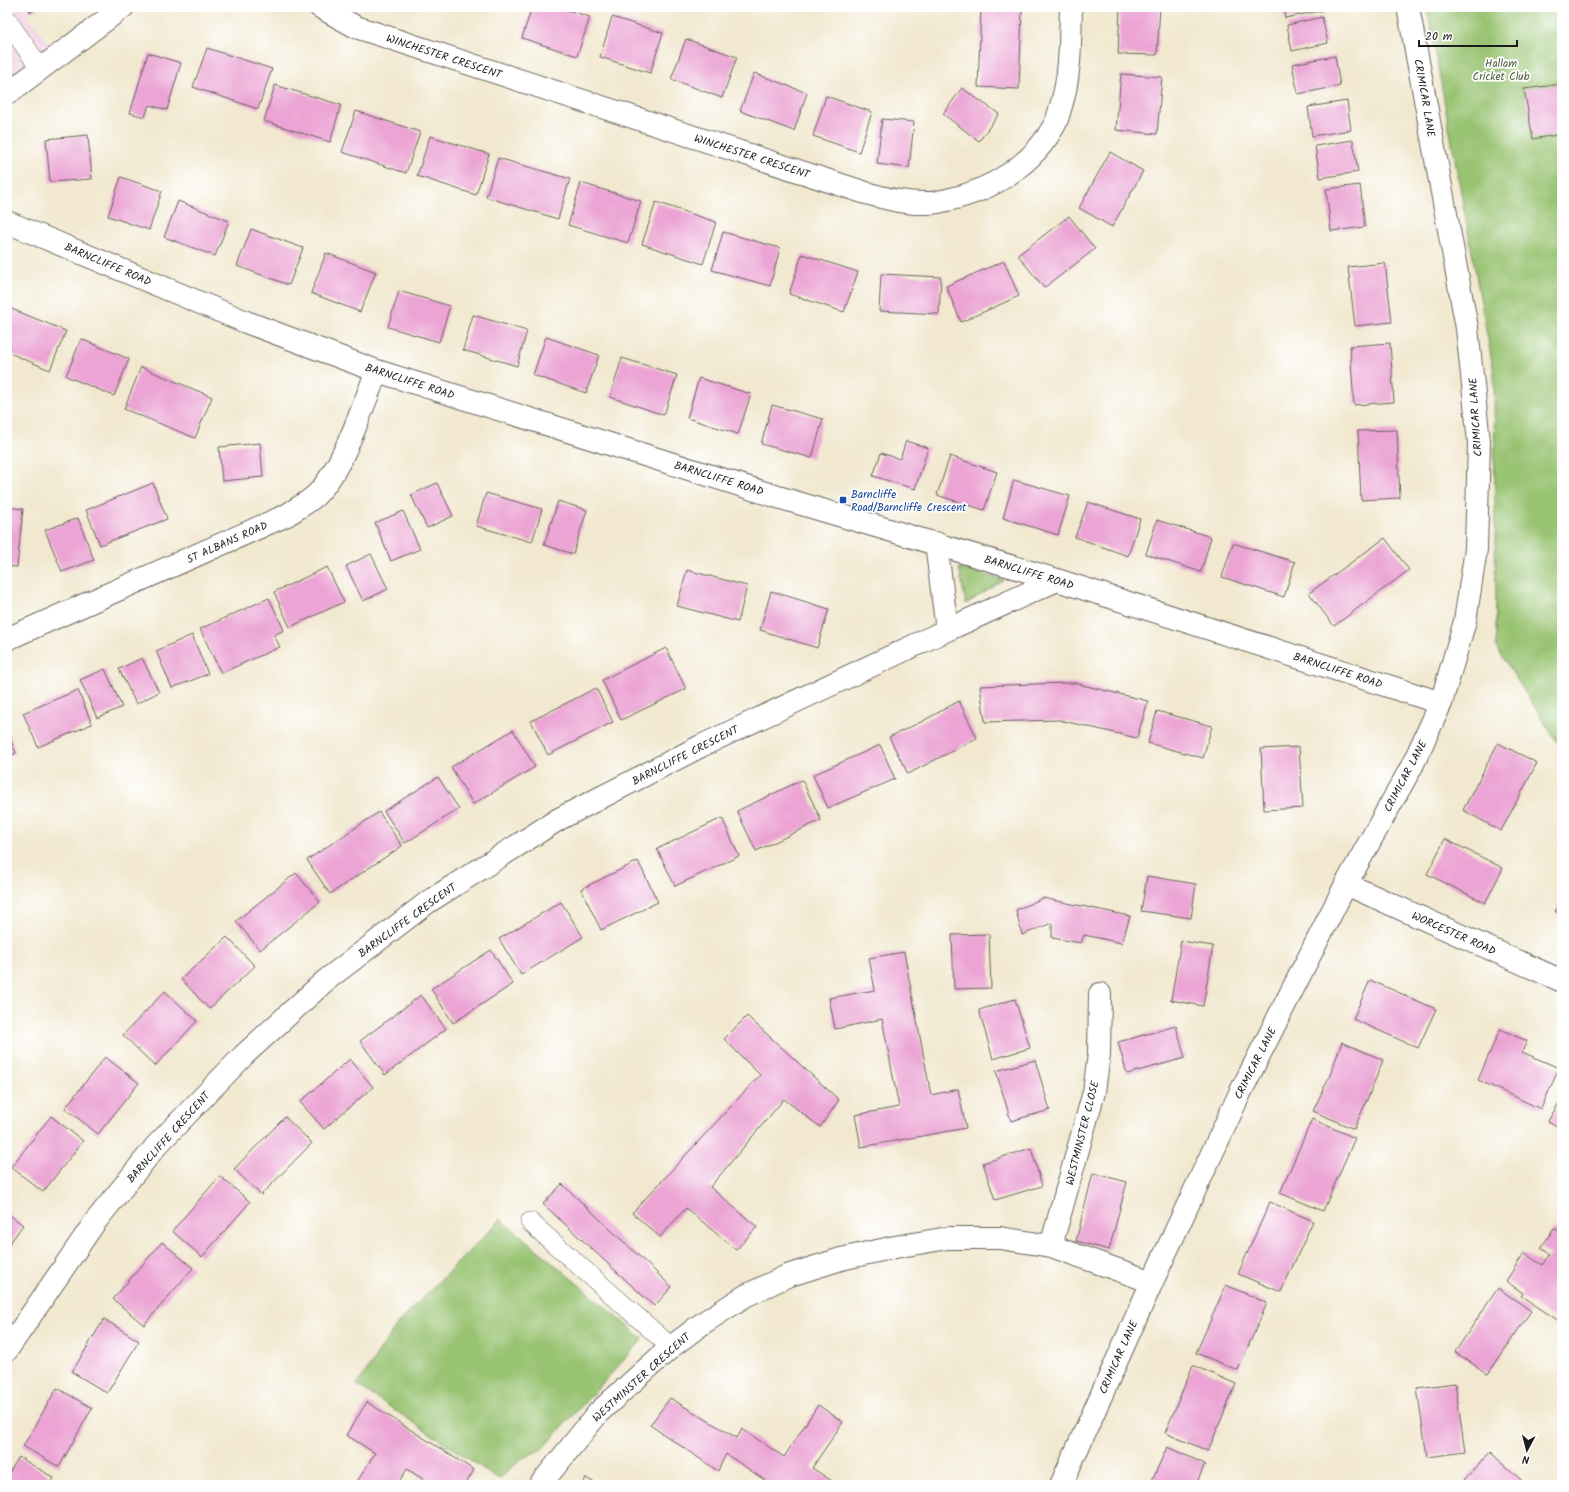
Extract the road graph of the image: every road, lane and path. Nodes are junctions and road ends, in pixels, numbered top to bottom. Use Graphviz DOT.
graph roads {
  1 [pos="123,7"];
  2 [pos="320,7"];
  3 [pos="1071,7"];
  4 [pos="1408,7"];
  5 [pos="7,20"];
  6 [pos="40,68"];
  7 [pos="7,94"];
  8 [pos="7,222"];
  9 [pos="377,371"];
  10 [pos="936,543"];
  11 [pos="1057,580"];
  12 [pos="947,630"];
  13 [pos="7,639"];
  14 [pos="1441,703"];
  15 [pos="1346,884"];
  16 [pos="1562,981"];
  17 [pos="1100,994"];
  18 [pos="530,1222"];
  19 [pos="1051,1246"];
  20 [pos="1152,1282"];
  21 [pos="671,1347"];
  22 [pos="7,1350"];
  23 [pos="540,1485"];
  24 [pos="1061,1485"];
  1 -- 6 [label="street"];
  2 -- 3 [label="street, WINCHESTER CRESCENT"];
  4 -- 14 [label="street, CRIMICAR LANE"];
  5 -- 6 [label="lane"];
  6 -- 7 [label="street"];
  8 -- 9 [label="street, BARNCLIFFE ROAD"];
  9 -- 10 [label="street, BARNCLIFFE ROAD"];
  9 -- 13 [label="street, ST ALBANS ROAD"];
  10 -- 11 [label="street, BARNCLIFFE ROAD"];
  10 -- 12 [label="street"];
  11 -- 12 [label="street, BARNCLIFFE CRESCENT"];
  11 -- 14 [label="street, BARNCLIFFE ROAD"];
  12 -- 22 [label="street, BARNCLIFFE CRESCENT"];
  14 -- 15 [label="street, CRIMICAR LANE"];
  15 -- 16 [label="street, WORCESTER ROAD"];
  15 -- 20 [label="street, CRIMICAR LANE"];
  17 -- 19 [label="street, WESTMINSTER CLOSE"];
  18 -- 21 [label="lane"];
  19 -- 20 [label="street, WESTMINSTER CRESCENT"];
  19 -- 21 [label="street, WESTMINSTER CRESCENT"];
  20 -- 24 [label="street, CRIMICAR LANE"];
  21 -- 23 [label="street, WESTMINSTER CRESCENT"];
}
